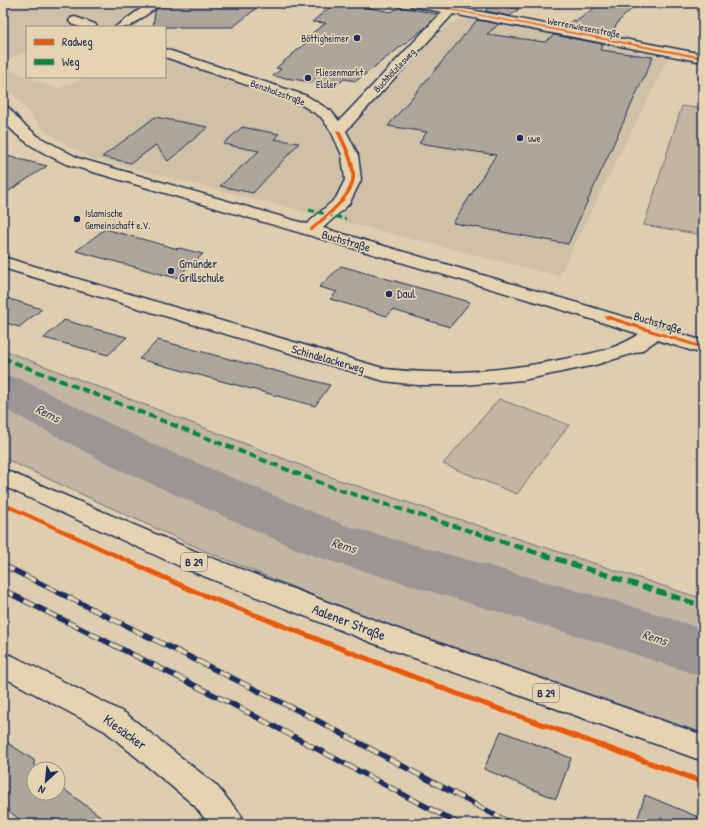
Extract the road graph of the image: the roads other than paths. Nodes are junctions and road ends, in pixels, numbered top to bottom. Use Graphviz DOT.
graph roads {
  1 [pos="157,3"];
  2 [pos="415,3"];
  3 [pos="450,10"];
  4 [pos="75,21"];
  5 [pos="88,26"];
  6 [pos="123,26"];
  7 [pos="166,53"];
  8 [pos="703,58"];
  9 [pos="3,110"];
  10 [pos="338,131"];
  11 [pos="311,230"];
  12 [pos="3,262"];
  13 [pos="655,332"];
  14 [pos="703,348"];
  15 [pos="3,476"];
  16 [pos="3,664"];
  17 [pos="703,748"];
  18 [pos="229,824"];
  1 -- 6 [label="street"];
  2 -- 3 [label="street, Werrenwiesenstraße"];
  3 -- 8 [label="street, Werrenwiesenstraße"];
  3 -- 10 [label="street, Buchhölzlesweg"];
  4 -- 5 [label="street"];
  7 -- 10 [label="street, Benzholzstraße"];
  9 -- 11 [label="street, Buchstraße"];
  10 -- 11 [label="street, Benzholzstraße"];
  11 -- 13 [label="street, Buchstraße"];
  12 -- 13 [label="street, Schindelackerweg"];
  13 -- 14 [label="street, Buchstraße"];
  15 -- 17 [label="street, Aalener Straße / B 29"];
  16 -- 18 [label="street, Kiesäcker"];
}
